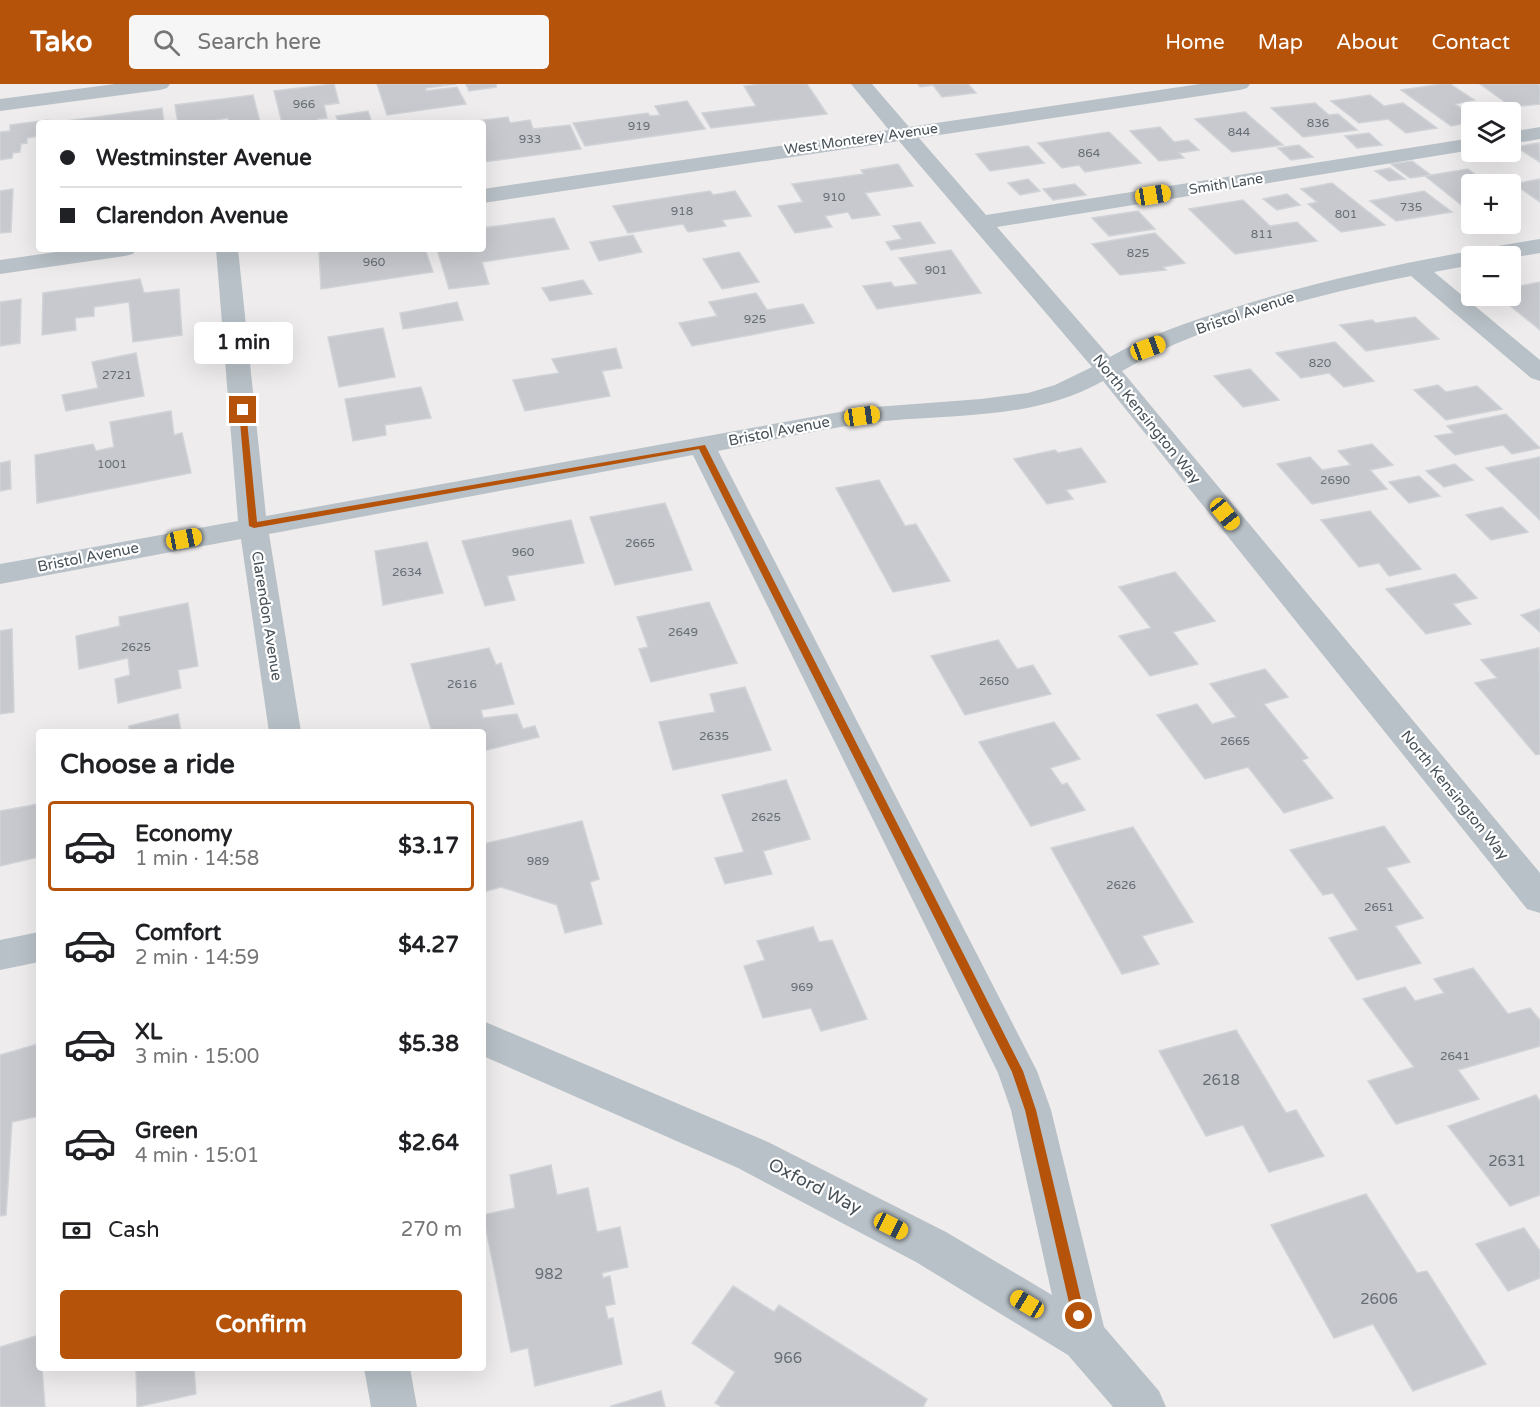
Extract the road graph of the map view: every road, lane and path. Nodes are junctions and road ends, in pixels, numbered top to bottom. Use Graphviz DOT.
graph roads {
  1 [pos="160,84"];
  2 [pos="861,84"];
  3 [pos="1240,84"];
  4 [pos="0,105"];
  5 [pos="901,133"];
  6 [pos="1540,133"];
  7 [pos="1521,136"];
  8 [pos="1461,146"];
  9 [pos="486,196"];
  10 [pos="981,223"];
  11 [pos="1540,246"];
  12 [pos="1521,249"];
  13 [pos="104,252"];
  14 [pos="227,252"];
  15 [pos="1461,260"];
  16 [pos="0,267"];
  17 [pos="1415,268"];
  18 [pos="1106,368"];
  19 [pos="1540,373"];
  20 [pos="702,446"];
  21 [pos="254,526"];
  22 [pos="0,574"];
  23 [pos="285,729"];
  24 [pos="1540,900"];
  25 [pos="36,948"];
  26 [pos="0,955"];
  27 [pos="486,1039"];
  28 [pos="1084,1339"];
  29 [pos="388,1371"];
  30 [pos="394,1407"];
  31 [pos="1143,1407"];
  1 -- 4 [label="street"];
  2 -- 5 [label="street, North Kensington Way"];
  3 -- 5 [label="street, West Monterey Avenue"];
  5 -- 9 [label="street, West Monterey Avenue"];
  5 -- 10 [label="street, North Kensington Way"];
  6 -- 7 [label="street"];
  8 -- 10 [label="street, Smith Lane"];
  10 -- 18 [label="street, North Kensington Way"];
  11 -- 12 [label="street"];
  13 -- 16 [label="street"];
  14 -- 21 [label="street, Clarendon Avenue"];
  15 -- 17 [label="street, Bristol Avenue"];
  17 -- 18 [label="street, Bristol Avenue"];
  17 -- 19 [label="street"];
  18 -- 20 [label="street, Bristol Avenue"];
  18 -- 24 [label="street, North Kensington Way"];
  20 -- 21 [label="street, Bristol Avenue"];
  20 -- 28 [label="street"];
  21 -- 22 [label="street, Bristol Avenue"];
  21 -- 23 [label="street, Clarendon Avenue"];
  25 -- 26 [label="street"];
  27 -- 28 [label="street, Oxford Way"];
  28 -- 31 [label="street, Oxford Way"];
  29 -- 30 [label="street"];
}
